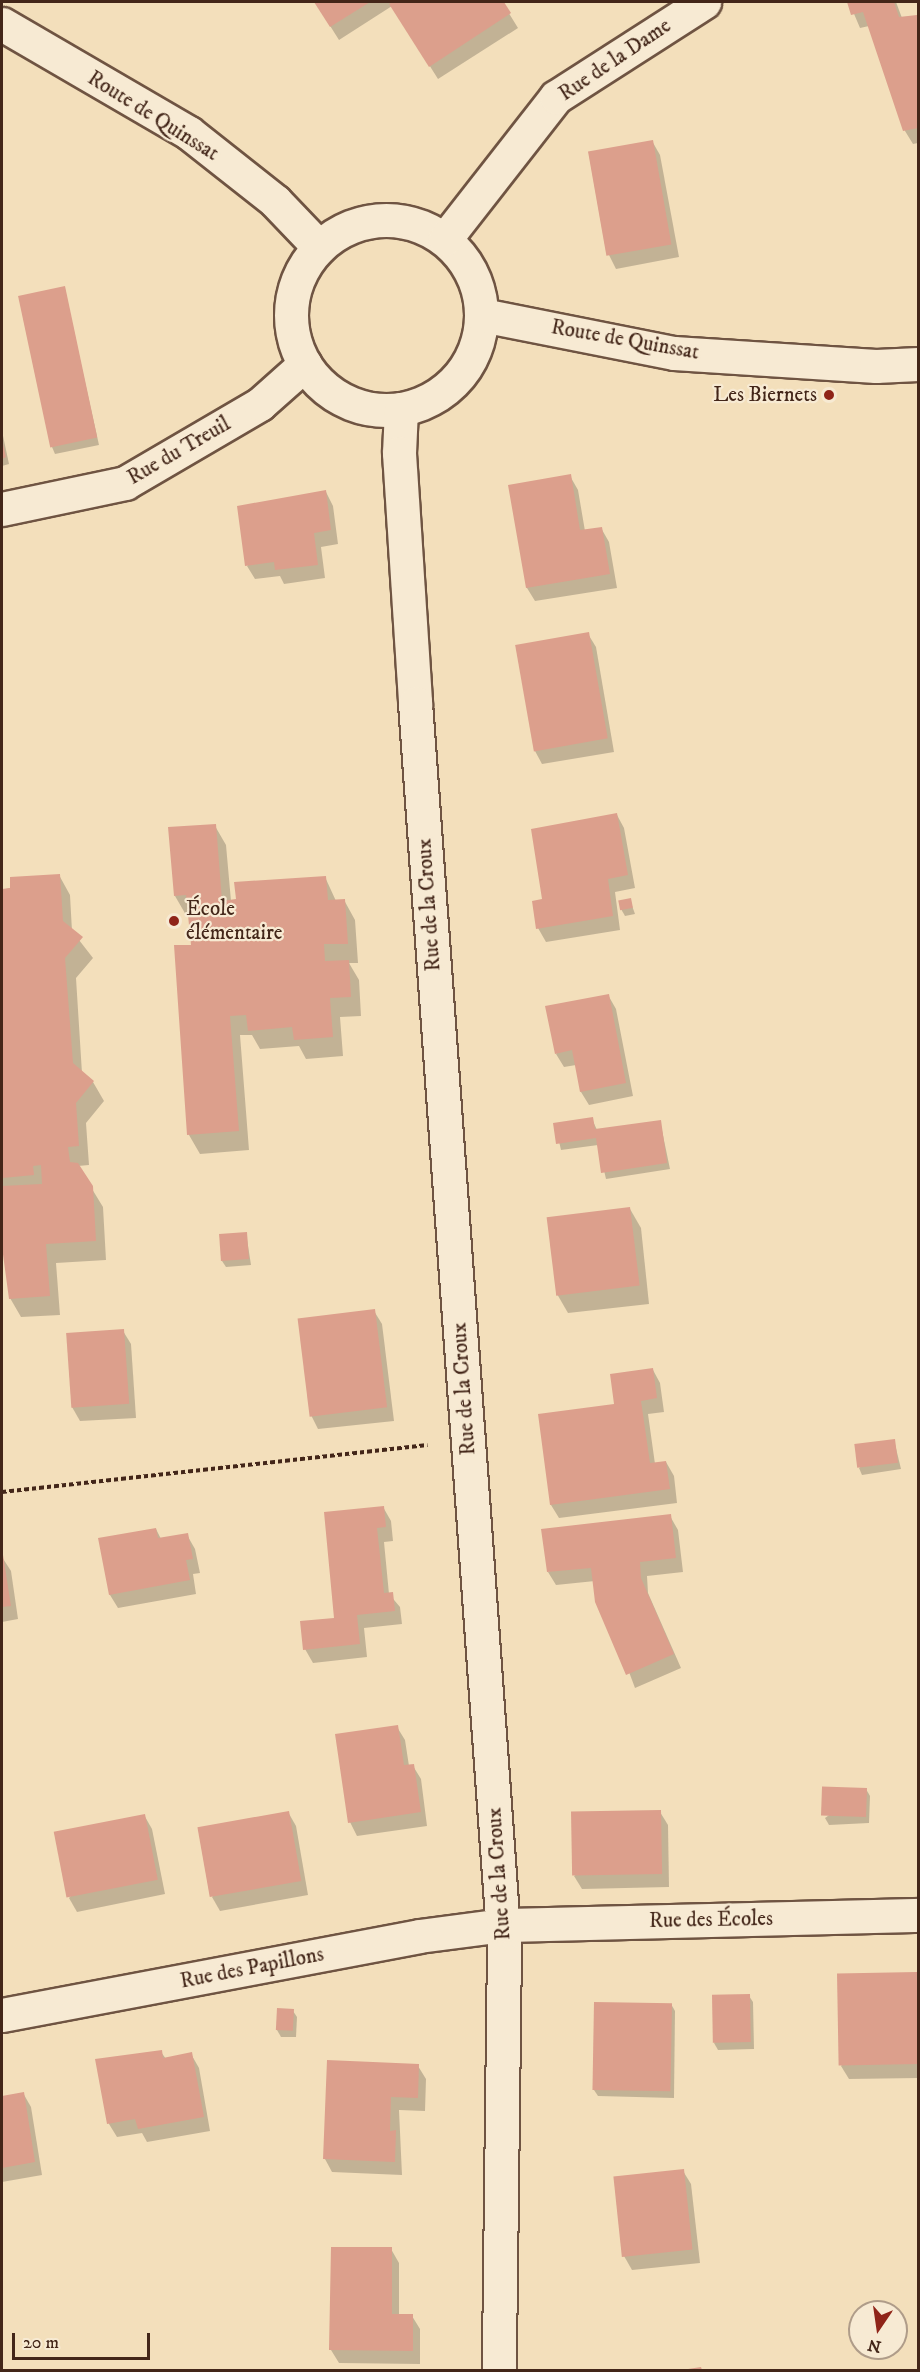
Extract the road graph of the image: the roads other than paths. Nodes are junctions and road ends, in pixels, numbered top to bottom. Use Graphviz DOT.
graph roads {
  1 [pos="704,2"];
  2 [pos="2,24"];
  3 [pos="445,239"];
  4 [pos="319,247"];
  5 [pos="482,315"];
  6 [pos="305,364"];
  7 [pos="918,364"];
  8 [pos="876,366"];
  9 [pos="918,387"];
  10 [pos="401,409"];
  11 [pos="2,509"];
  12 [pos="918,1915"];
  13 [pos="503,1925"];
  14 [pos="2,2015"];
  15 [pos="499,2370"];
  1 -- 3 [label="street, Rue de la Dame"];
  2 -- 4 [label="street, Route de Quinssat"];
  3 -- 4 [label="street"];
  3 -- 5 [label="street"];
  4 -- 6 [label="street"];
  5 -- 8 [label="street, Route de Quinssat"];
  5 -- 10 [label="street"];
  6 -- 10 [label="street"];
  6 -- 11 [label="street, Rue du Treuil"];
  7 -- 8 [label="street, Route de Quinssat"];
  8 -- 9 [label="street, Route de Quinssat"];
  10 -- 13 [label="street, Rue de la Croux"];
  12 -- 13 [label="street, Rue des Écoles"];
  13 -- 14 [label="street, Rue des Papillons"];
  13 -- 15 [label="street, Rue de la Croux"];
}
